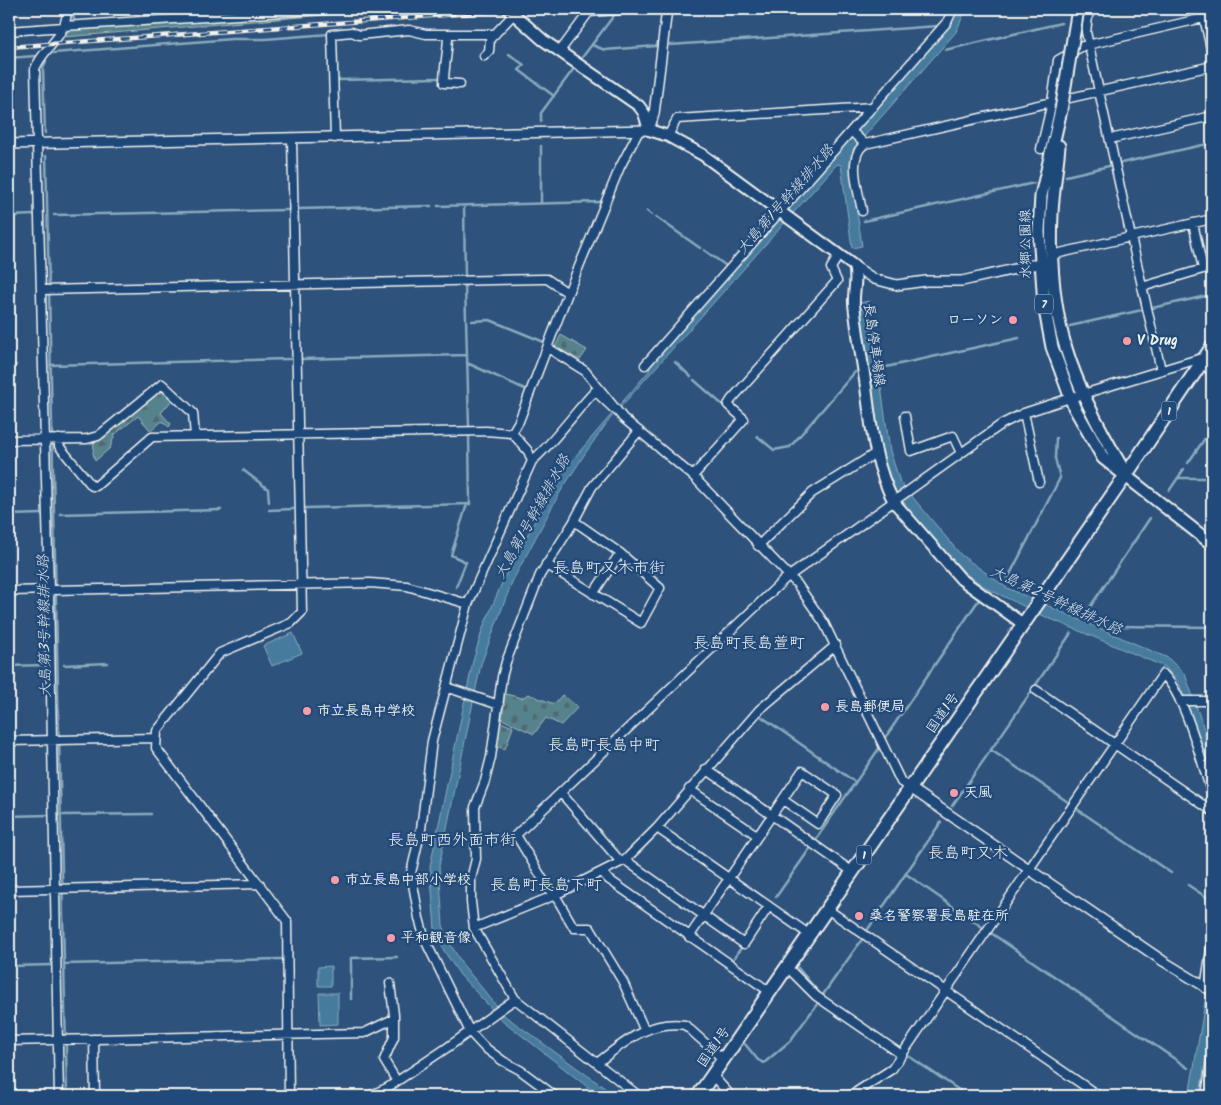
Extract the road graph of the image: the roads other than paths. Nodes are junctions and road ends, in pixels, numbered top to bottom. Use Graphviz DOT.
graph roads {
  1 [pos="67,9"];
  2 [pos="332,9"];
  3 [pos="632,9"];
  4 [pos="667,9"];
  5 [pos="953,9"];
  6 [pos="1078,9"];
  7 [pos="1089,9"];
  8 [pos="1202,9"];
  9 [pos="510,12"];
  10 [pos="1208,17"];
  11 [pos="64,27"];
  12 [pos="9,31"];
  13 [pos="495,34"];
  14 [pos="448,35"];
  15 [pos="1089,44"];
  16 [pos="560,51"];
  17 [pos="1212,53"];
  18 [pos="484,56"];
  19 [pos="1212,66"];
  20 [pos="460,84"];
  21 [pos="1100,92"];
  22 [pos="1052,102"];
  23 [pos="873,107"];
  24 [pos="1212,116"];
  25 [pos="644,130"];
  26 [pos="852,132"];
  27 [pos="668,136"];
  28 [pos="335,138"];
  29 [pos="1110,138"];
  30 [pos="292,139"];
  31 [pos="38,143"];
  32 [pos="864,143"];
  33 [pos="9,144"];
  34 [pos="1041,150"];
  35 [pos="862,211"];
  36 [pos="780,212"];
  37 [pos="1212,219"];
  38 [pos="1193,223"];
  39 [pos="1131,236"];
  40 [pos="838,254"];
  41 [pos="1047,260"];
  42 [pos="854,266"];
  43 [pos="293,284"];
  44 [pos="1142,287"];
  45 [pos="43,290"];
  46 [pos="568,293"];
  47 [pos="548,348"];
  48 [pos="1207,355"];
  49 [pos="645,365"];
  50 [pos="1160,370"];
  51 [pos="1212,373"];
  52 [pos="1082,395"];
  53 [pos="1070,398"];
  54 [pos="616,411"];
  55 [pos="1024,413"];
  56 [pos="904,416"];
  57 [pos="638,431"];
  58 [pos="512,433"];
  59 [pos="297,434"];
  60 [pos="195,436"];
  61 [pos="52,439"];
  62 [pos="9,440"];
  63 [pos="876,453"];
  64 [pos="961,453"];
  65 [pos="532,461"];
  66 [pos="1126,475"];
  67 [pos="693,476"];
  68 [pos="1039,482"];
  69 [pos="896,500"];
  70 [pos="574,521"];
  71 [pos="1212,544"];
  72 [pos="758,546"];
  73 [pos="620,553"];
  74 [pos="546,564"];
  75 [pos="789,576"];
  76 [pos="300,584"];
  77 [pos="53,590"];
  78 [pos="9,591"];
  79 [pos="593,594"];
  80 [pos="468,604"];
  81 [pos="1026,619"];
  82 [pos="836,645"];
  83 [pos="446,687"];
  84 [pos="1036,690"];
  85 [pos="1181,700"];
  86 [pos="1212,701"];
  87 [pos="499,705"];
  88 [pos="156,738"];
  89 [pos="57,740"];
  90 [pos="9,741"];
  91 [pos="1115,744"];
  92 [pos="706,769"];
  93 [pos="909,787"];
  94 [pos="689,789"];
  95 [pos="561,793"];
  96 [pos="1212,794"];
  97 [pos="782,800"];
  98 [pos="1212,811"];
  99 [pos="772,815"];
  100 [pos="657,828"];
  101 [pos="758,836"];
  102 [pos="622,861"];
  103 [pos="1029,869"];
  104 [pos="602,872"];
  105 [pos="853,872"];
  106 [pos="729,878"];
  107 [pos="260,884"];
  108 [pos="60,889"];
  109 [pos="9,890"];
  110 [pos="554,895"];
  111 [pos="769,906"];
  112 [pos="827,909"];
  113 [pos="703,916"];
  114 [pos="474,928"];
  115 [pos="810,935"];
  116 [pos="689,937"];
  117 [pos="1212,943"];
  118 [pos="787,967"];
  119 [pos="390,983"];
  120 [pos="1209,989"];
  121 [pos="770,992"];
  122 [pos="945,992"];
  123 [pos="512,1001"];
  124 [pos="393,1019"];
  125 [pos="644,1030"];
  126 [pos="470,1032"];
  127 [pos="288,1034"];
  128 [pos="63,1039"];
  129 [pos="94,1039"];
  130 [pos="9,1041"];
  131 [pos="902,1055"];
  132 [pos="1212,1056"];
  133 [pos="724,1060"];
  134 [pos="597,1063"];
  135 [pos="713,1076"];
  136 [pos="396,1080"];
  137 [pos="60,1096"];
  138 [pos="95,1096"];
  139 [pos="289,1096"];
  140 [pos="369,1096"];
  141 [pos="555,1096"];
  142 [pos="639,1096"];
  143 [pos="698,1096"];
  144 [pos="731,1096"];
  145 [pos="850,1096"];
  146 [pos="1099,1096"];
  147 [pos="1206,1096"];
  1 -- 11 [label="street"];
  2 -- 11 [label="street"];
  3 -- 16 [label="street"];
  4 -- 25 [label="street"];
  5 -- 23 [label="street"];
  6 -- 41 [label="main road, 水郷公園線 / 7, bridge"];
  7 -- 15 [label="street"];
  8 -- 10 [label="street"];
  9 -- 13 [label="street"];
  9 -- 16 [label="main road"];
  10 -- 15 [label="street"];
  10 -- 17 [label="street"];
  11 -- 12 [label="street"];
  11 -- 31 [label="street"];
  13 -- 14 [label="street"];
  13 -- 18 [label="street"];
  14 -- 20 [label="street"];
  14 -- 28 [label="street"];
  15 -- 21 [label="street"];
  15 -- 22 [label="street"];
  16 -- 25 [label="main road"];
  19 -- 21 [label="street"];
  21 -- 22 [label="street"];
  21 -- 29 [label="street"];
  22 -- 32 [label="street"];
  22 -- 34 [label="street"];
  23 -- 26 [label="street"];
  23 -- 27 [label="street"];
  24 -- 29 [label="street"];
  25 -- 27 [label="main road"];
  25 -- 28 [label="street"];
  25 -- 46 [label="street"];
  26 -- 32 [label="street"];
  26 -- 36 [label="street"];
  27 -- 36 [label="main road"];
  28 -- 30 [label="street"];
  29 -- 39 [label="street"];
  30 -- 31 [label="street"];
  30 -- 43 [label="street"];
  31 -- 33 [label="street"];
  31 -- 45 [label="street"];
  32 -- 35 [label="street"];
  36 -- 40 [label="main road"];
  36 -- 49 [label="street"];
  37 -- 38 [label="street"];
  38 -- 39 [label="street"];
  38 -- 44 [label="street"];
  39 -- 41 [label="street"];
  39 -- 44 [label="street"];
  40 -- 42 [label="main road"];
  40 -- 67 [label="street"];
  41 -- 42 [label="street"];
  41 -- 52 [label="main road, 水郷公園線 / 7"];
  41 -- 53 [label="main road, 水郷公園線 / 7"];
  42 -- 63 [label="main road, 長島停車場線"];
  43 -- 45 [label="street"];
  43 -- 46 [label="street"];
  43 -- 59 [label="street"];
  44 -- 50 [label="street"];
  45 -- 61 [label="street"];
  46 -- 47 [label="street"];
  47 -- 54 [label="street"];
  47 -- 58 [label="street"];
  48 -- 50 [label="street"];
  48 -- 51 [label="street"];
  48 -- 66 [label="highway, 国道1号 / 1"];
  50 -- 52 [label="street"];
  52 -- 53 [label="street"];
  52 -- 66 [label="main road, 水郷公園線 / 7"];
  53 -- 55 [label="street"];
  53 -- 66 [label="main road, 水郷公園線 / 7"];
  54 -- 57 [label="street"];
  54 -- 65 [label="street"];
  55 -- 64 [label="street"];
  55 -- 68 [label="street"];
  56 -- 64 [label="street"];
  57 -- 67 [label="street"];
  57 -- 70 [label="street"];
  58 -- 59 [label="street"];
  58 -- 65 [label="street"];
  59 -- 60 [label="street"];
  59 -- 76 [label="street"];
  60 -- 61 [label="street"];
  60 -- 61 [label="street"];
  61 -- 62 [label="street"];
  61 -- 77 [label="street"];
  63 -- 69 [label="main road, 長島停車場線"];
  63 -- 72 [label="street"];
  64 -- 69 [label="street"];
  65 -- 80 [label="street"];
  66 -- 71 [label="main road, 水郷公園線 / 7"];
  66 -- 81 [label="highway, 国道1号 / 1"];
  67 -- 72 [label="street"];
  69 -- 75 [label="street"];
  69 -- 81 [label="main road, 長島停車場線"];
  70 -- 73 [label="street"];
  70 -- 74 [label="street"];
  72 -- 75 [label="street"];
  73 -- 79 [label="street"];
  73 -- 79 [label="street"];
  74 -- 79 [label="street"];
  74 -- 87 [label="street"];
  75 -- 82 [label="street"];
  75 -- 95 [label="street"];
  76 -- 77 [label="street"];
  76 -- 80 [label="street"];
  76 -- 88 [label="street"];
  77 -- 78 [label="street"];
  77 -- 89 [label="street"];
  80 -- 83 [label="street"];
  81 -- 93 [label="highway, 国道1号 / 1"];
  82 -- 92 [label="street"];
  82 -- 93 [label="street"];
  83 -- 87 [label="street"];
  83 -- 126 [label="street"];
  84 -- 91 [label="street"];
  85 -- 86 [label="street"];
  85 -- 91 [label="street"];
  85 -- 96 [label="street"];
  87 -- 114 [label="street"];
  88 -- 89 [label="street"];
  88 -- 107 [label="street"];
  89 -- 90 [label="street"];
  89 -- 108 [label="street"];
  91 -- 98 [label="street"];
  91 -- 103 [label="street"];
  92 -- 94 [label="street"];
  92 -- 99 [label="street"];
  93 -- 103 [label="street"];
  93 -- 105 [label="highway, 国道1号 / 1"];
  94 -- 100 [label="street"];
  94 -- 101 [label="street"];
  95 -- 102 [label="street"];
  95 -- 110 [label="street"];
  97 -- 97 [label="street"];
  97 -- 99 [label="street"];
  99 -- 101 [label="street"];
  99 -- 105 [label="street"];
  100 -- 102 [label="street"];
  100 -- 106 [label="street"];
  101 -- 106 [label="street"];
  102 -- 104 [label="street"];
  102 -- 113 [label="street"];
  103 -- 120 [label="street"];
  103 -- 122 [label="street"];
  104 -- 110 [label="street"];
  104 -- 116 [label="street"];
  105 -- 112 [label="highway, 国道1号 / 1"];
  106 -- 111 [label="street"];
  106 -- 113 [label="street"];
  107 -- 108 [label="street"];
  107 -- 127 [label="street"];
  108 -- 109 [label="street"];
  108 -- 128 [label="street"];
  110 -- 114 [label="street"];
  110 -- 125 [label="street"];
  111 -- 113 [label="street"];
  111 -- 115 [label="street"];
  112 -- 115 [label="highway, 国道1号 / 1"];
  112 -- 122 [label="street"];
  113 -- 116 [label="street"];
  114 -- 123 [label="street"];
  115 -- 118 [label="highway, 国道1号 / 1"];
  116 -- 121 [label="street"];
  117 -- 120 [label="street"];
  118 -- 121 [label="highway, 国道1号 / 1"];
  118 -- 131 [label="street"];
  119 -- 124 [label="street"];
  121 -- 133 [label="highway, 国道1号 / 1"];
  122 -- 131 [label="street"];
  122 -- 146 [label="street"];
  123 -- 126 [label="street"];
  123 -- 134 [label="street"];
  124 -- 127 [label="street"];
  124 -- 136 [label="street"];
  125 -- 133 [label="street"];
  125 -- 134 [label="street"];
  126 -- 136 [label="street"];
  126 -- 141 [label="street"];
  127 -- 129 [label="street"];
  127 -- 139 [label="street"];
  128 -- 129 [label="street"];
  128 -- 130 [label="street"];
  128 -- 137 [label="street"];
  129 -- 138 [label="street"];
  131 -- 145 [label="street"];
  132 -- 147 [label="street"];
  133 -- 135 [label="highway, 国道1号 / 1"];
  134 -- 142 [label="street"];
  135 -- 143 [label="highway, 国道1号 / 1"];
  135 -- 144 [label="street"];
  136 -- 140 [label="street"];
}
